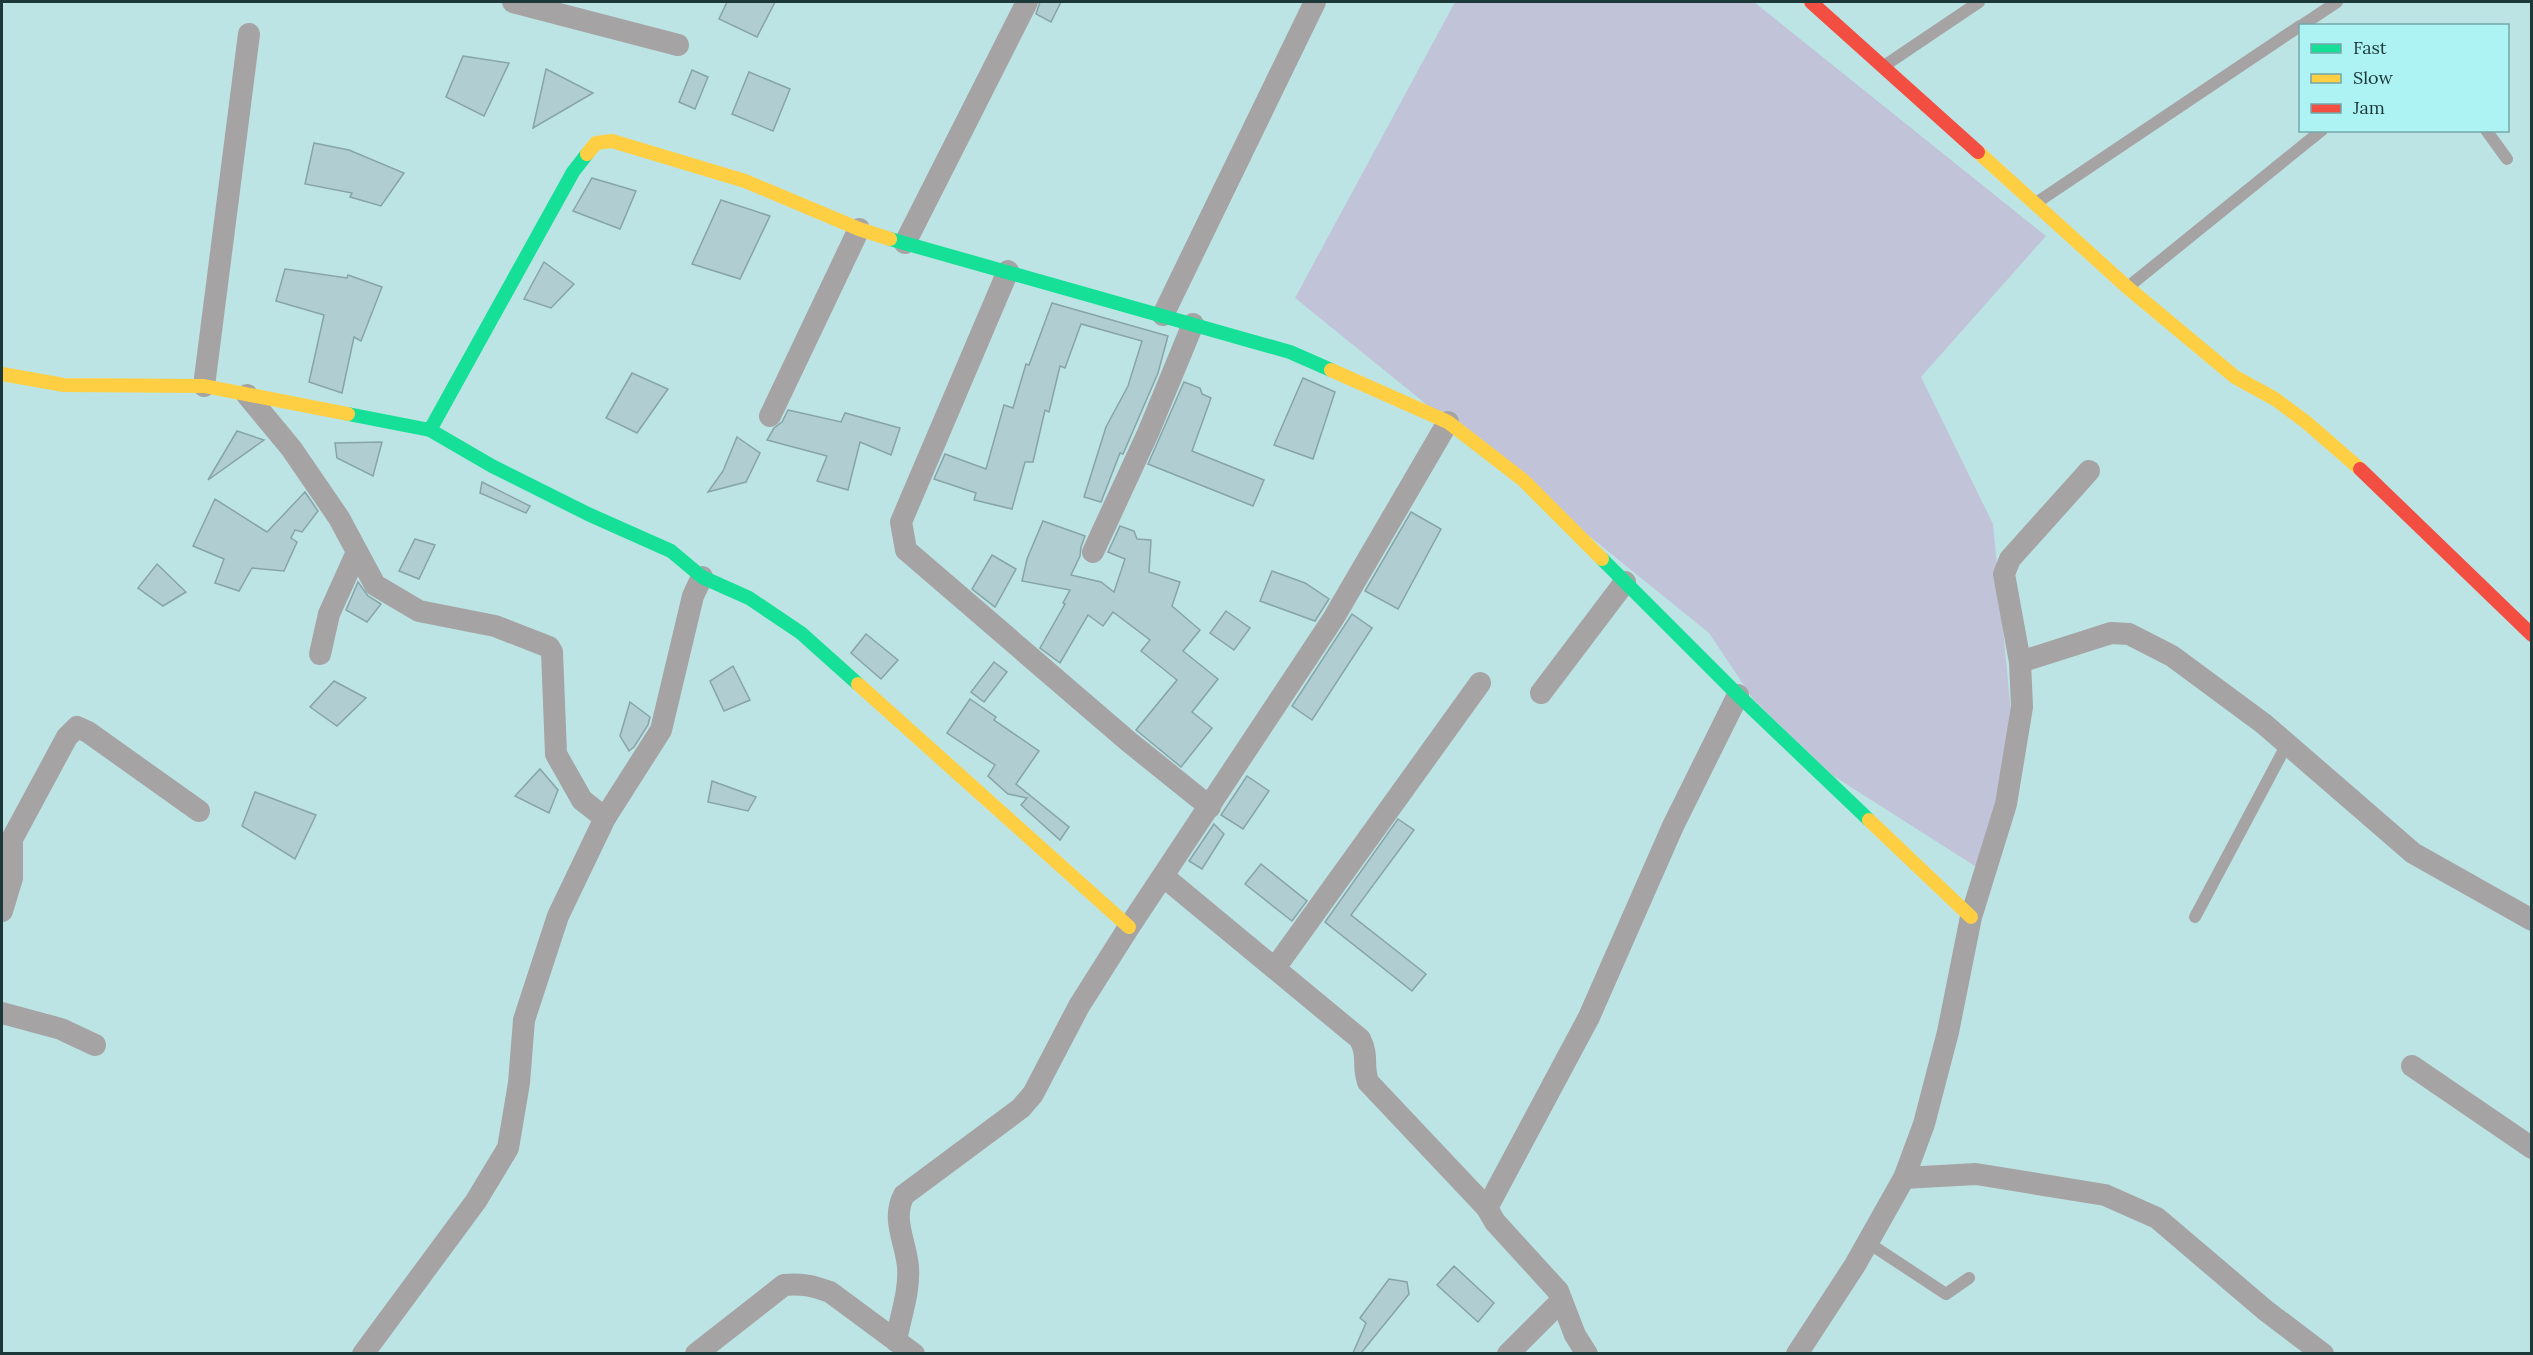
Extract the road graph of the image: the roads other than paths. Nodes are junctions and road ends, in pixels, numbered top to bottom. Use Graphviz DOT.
graph roads {
  1 [pos="513,2"];
  2 [pos="1027,2"];
  3 [pos="1315,2"];
  4 [pos="1811,2"];
  5 [pos="1979,2"];
  6 [pos="2337,2"];
  7 [pos="2304,24"];
  8 [pos="2299,27"];
  9 [pos="249,34"];
  10 [pos="678,45"];
  11 [pos="1883,67"];
  12 [pos="2320,132"];
  13 [pos="2487,132"];
  14 [pos="2507,159"];
  15 [pos="2035,204"];
  16 [pos="859,229"];
  17 [pos="904,243"];
  18 [pos="1008,271"];
  19 [pos="2127,287"];
  20 [pos="1163,315"];
  21 [pos="1193,324"];
  22 [pos="2,374"];
  23 [pos="204,386"];
  24 [pos="247,395"];
  25 [pos="770,417"];
  26 [pos="1448,422"];
  27 [pos="430,430"];
  28 [pos="2089,471"];
  29 [pos="357,552"];
  30 [pos="1093,552"];
  31 [pos="702,577"];
  32 [pos="1625,582"];
  33 [pos="2532,614"];
  34 [pos="2527,631"];
  35 [pos="320,654"];
  36 [pos="2020,662"];
  37 [pos="1480,683"];
  38 [pos="1541,693"];
  39 [pos="1738,694"];
  40 [pos="2287,744"];
  41 [pos="1210,807"];
  42 [pos="198,811"];
  43 [pos="605,818"];
  44 [pos="1163,876"];
  45 [pos="2,911"];
  46 [pos="1971,917"];
  47 [pos="2195,917"];
  48 [pos="2532,920"];
  49 [pos="1129,927"];
  50 [pos="1275,968"];
  51 [pos="2,1013"];
  52 [pos="95,1045"];
  53 [pos="2412,1066"];
  54 [pos="2532,1148"];
  55 [pos="1904,1178"];
  56 [pos="1487,1208"];
  57 [pos="1867,1242"];
  58 [pos="1969,1278"];
  59 [pos="1561,1301"];
  60 [pos="905,1347"];
  61 [pos="363,1353"];
  62 [pos="696,1353"];
  63 [pos="1508,1353"];
  64 [pos="1587,1353"];
  65 [pos="1797,1353"];
  66 [pos="2323,1353"];
  1 -- 10 [label="street"];
  2 -- 17 [label="street"];
  3 -- 20 [label="street"];
  4 -- 11 [label="street"];
  5 -- 11 [label="lane"];
  6 -- 7 [label="lane"];
  8 -- 15 [label="lane"];
  9 -- 23 [label="street"];
  11 -- 15 [label="street"];
  12 -- 19 [label="lane"];
  13 -- 14 [label="lane"];
  15 -- 19 [label="street"];
  16 -- 17 [label="street"];
  16 -- 25 [label="street"];
  16 -- 27 [label="street"];
  17 -- 18 [label="street"];
  18 -- 20 [label="street"];
  18 -- 41 [label="street"];
  19 -- 34 [label="street"];
  20 -- 21 [label="street"];
  21 -- 26 [label="street"];
  21 -- 30 [label="street"];
  22 -- 23 [label="street"];
  23 -- 24 [label="street"];
  24 -- 27 [label="street"];
  24 -- 29 [label="street"];
  26 -- 32 [label="street"];
  26 -- 41 [label="street"];
  27 -- 31 [label="street"];
  28 -- 36 [label="street"];
  29 -- 35 [label="street"];
  29 -- 43 [label="street"];
  31 -- 43 [label="street"];
  31 -- 49 [label="street"];
  32 -- 38 [label="street"];
  32 -- 39 [label="street"];
  33 -- 34 [label="lane"];
  36 -- 40 [label="street"];
  36 -- 46 [label="street"];
  37 -- 50 [label="street"];
  39 -- 46 [label="street"];
  39 -- 56 [label="street"];
  40 -- 47 [label="lane"];
  40 -- 48 [label="street"];
  41 -- 44 [label="street"];
  42 -- 45 [label="street"];
  43 -- 61 [label="street"];
  44 -- 49 [label="street"];
  44 -- 50 [label="street"];
  46 -- 55 [label="street"];
  49 -- 60 [label="street"];
  50 -- 56 [label="street"];
  51 -- 52 [label="street"];
  53 -- 54 [label="street"];
  55 -- 57 [label="street"];
  55 -- 66 [label="street"];
  56 -- 59 [label="street"];
  57 -- 58 [label="lane"];
  57 -- 65 [label="street"];
  59 -- 63 [label="street"];
  59 -- 64 [label="street"];
  60 -- 62 [label="street"];
}
